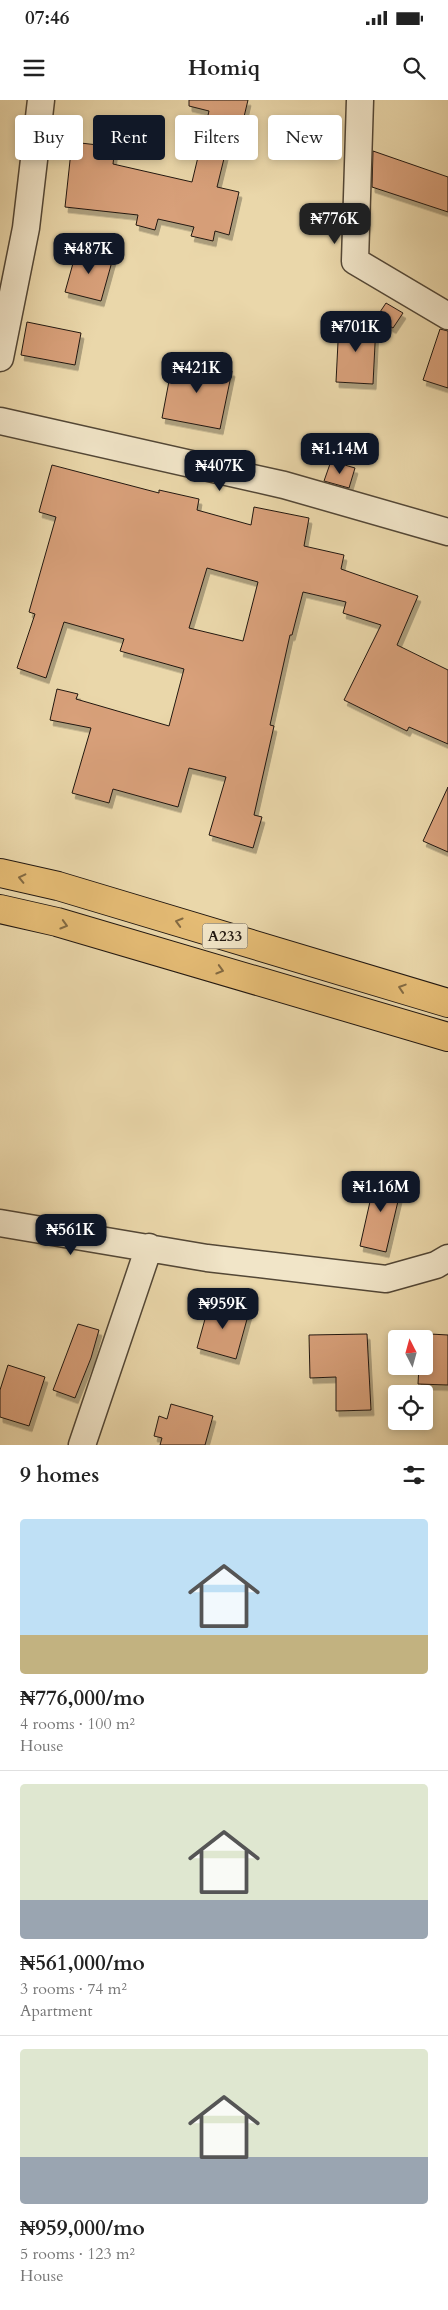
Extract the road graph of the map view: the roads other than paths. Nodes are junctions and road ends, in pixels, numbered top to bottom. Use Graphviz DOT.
graph roads {
  1 [pos="42,100"];
  2 [pos="360,100"];
  3 [pos="448,316"];
  4 [pos="0,358"];
  5 [pos="0,421"];
  6 [pos="448,532"];
  7 [pos="0,873"];
  8 [pos="0,909"];
  9 [pos="448,1003"];
  10 [pos="448,1037"];
  11 [pos="0,1223"];
  12 [pos="149,1248"];
  13 [pos="448,1258"];
  14 [pos="82,1445"];
  1 -- 4 [label="street"];
  2 -- 3 [label="street"];
  5 -- 6 [label="street"];
  9 -- 7 [label="highway, A233, one-way"];
  8 -- 10 [label="highway, A233, one-way"];
  11 -- 12 [label="street"];
  12 -- 13 [label="street"];
  12 -- 14 [label="street"];
}
